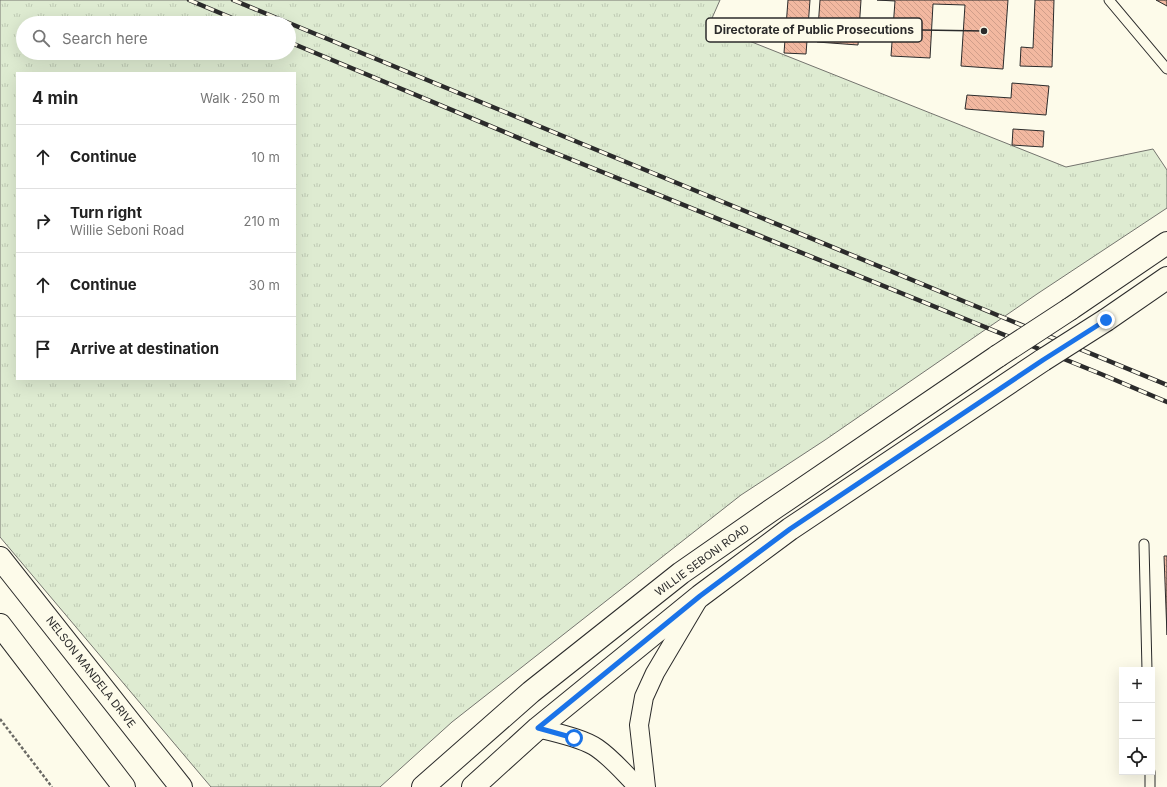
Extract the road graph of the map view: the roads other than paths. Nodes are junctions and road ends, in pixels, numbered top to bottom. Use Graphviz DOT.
graph roads {
  1 [pos="1109,0"];
  2 [pos="1167,70"];
  3 [pos="1167,243"];
  4 [pos="1167,278"];
  5 [pos="1144,544"];
  6 [pos="0,558"];
  7 [pos="700,596"];
  8 [pos="0,625"];
  9 [pos="1147,667"];
  10 [pos="538,728"];
  11 [pos="1150,775"];
  12 [pos="124,787"];
  13 [pos="181,787"];
  14 [pos="423,787"];
  15 [pos="473,787"];
  16 [pos="638,787"];
  17 [pos="646,787"];
  18 [pos="1150,787"];
  1 -- 2 [label="lane"];
  3 -- 14 [label="main road, WILLIE SEBONI ROAD, bridge"];
  4 -- 7 [label="main road, bridge"];
  5 -- 9 [label="lane"];
  6 -- 13 [label="main road, NELSON MANDELA DRIVE"];
  7 -- 10 [label="main road"];
  7 -- 17 [label="street"];
  8 -- 12 [label="main road"];
  10 -- 15 [label="main road"];
  10 -- 16 [label="street"];
  11 -- 18 [label="lane"];
}
